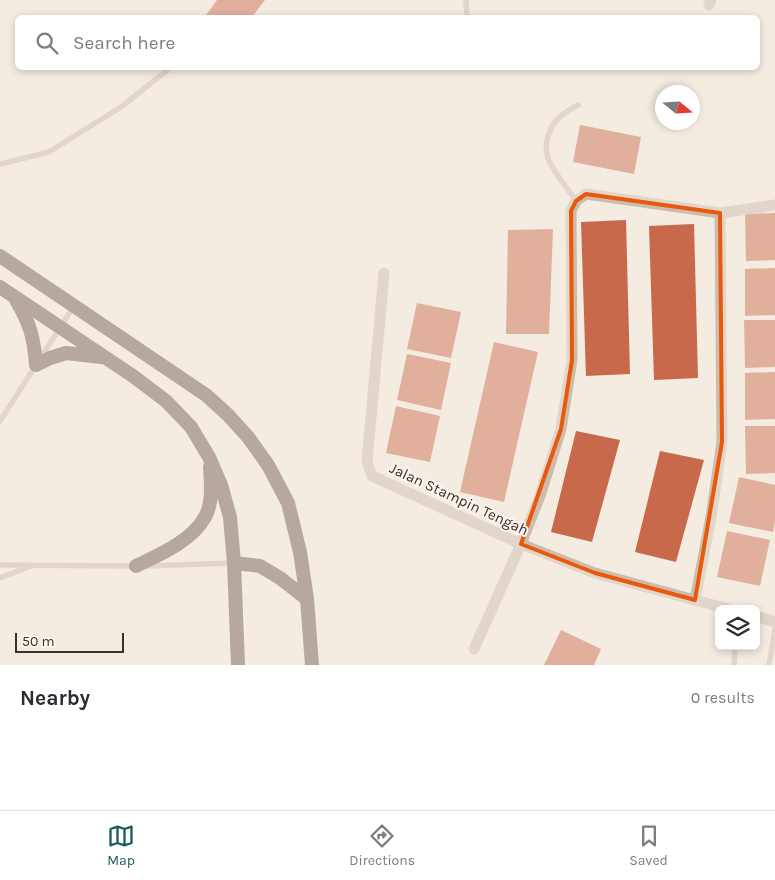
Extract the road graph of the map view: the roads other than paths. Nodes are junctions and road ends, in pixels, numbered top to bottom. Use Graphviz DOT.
graph roads {
  1 [pos="466,0"];
  2 [pos="467,15"];
  3 [pos="167,70"];
  4 [pos="578,105"];
  5 [pos="0,164"];
  6 [pos="581,198"];
  7 [pos="775,205"];
  8 [pos="720,213"];
  9 [pos="0,256"];
  10 [pos="384,273"];
  11 [pos="0,287"];
  12 [pos="14,297"];
  13 [pos="74,306"];
  14 [pos="60,327"];
  15 [pos="105,357"];
  16 [pos="36,364"];
  17 [pos="0,421"];
  18 [pos="209,457"];
  19 [pos="521,544"];
  20 [pos="234,563"];
  21 [pos="35,564"];
  22 [pos="0,565"];
  23 [pos="136,566"];
  24 [pos="0,578"];
  25 [pos="307,599"];
  26 [pos="695,600"];
  27 [pos="715,605"];
  28 [pos="760,617"];
  29 [pos="775,622"];
  30 [pos="775,630"];
  31 [pos="474,649"];
  32 [pos="735,650"];
  33 [pos="238,665"];
  34 [pos="312,665"];
  35 [pos="734,665"];
  36 [pos="769,665"];
  1 -- 2 [label="lane"];
  3 -- 5 [label="lane"];
  4 -- 6 [label="lane"];
  6 -- 8 [label="street"];
  6 -- 19 [label="street"];
  7 -- 8 [label="street"];
  8 -- 26 [label="street"];
  9 -- 13 [label="highway"];
  10 -- 19 [label="street, Jalan Stampin Tengah"];
  11 -- 12 [label="highway"];
  12 -- 14 [label="highway"];
  12 -- 16 [label="highway"];
  13 -- 14 [label="lane"];
  13 -- 25 [label="highway"];
  14 -- 15 [label="highway"];
  14 -- 16 [label="lane"];
  15 -- 16 [label="highway"];
  15 -- 18 [label="highway"];
  16 -- 17 [label="lane"];
  18 -- 20 [label="highway"];
  18 -- 23 [label="highway"];
  19 -- 26 [label="street, Jalan Stampin Tengah"];
  19 -- 31 [label="street"];
  20 -- 23 [label="lane"];
  20 -- 25 [label="highway"];
  20 -- 33 [label="highway"];
  21 -- 22 [label="lane"];
  21 -- 23 [label="lane"];
  21 -- 24 [label="lane"];
  25 -- 34 [label="highway"];
  26 -- 27 [label="street, Jalan Stampin Tengah"];
  28 -- 29 [label="street"];
  30 -- 36 [label="lane"];
  32 -- 35 [label="lane"];
}
